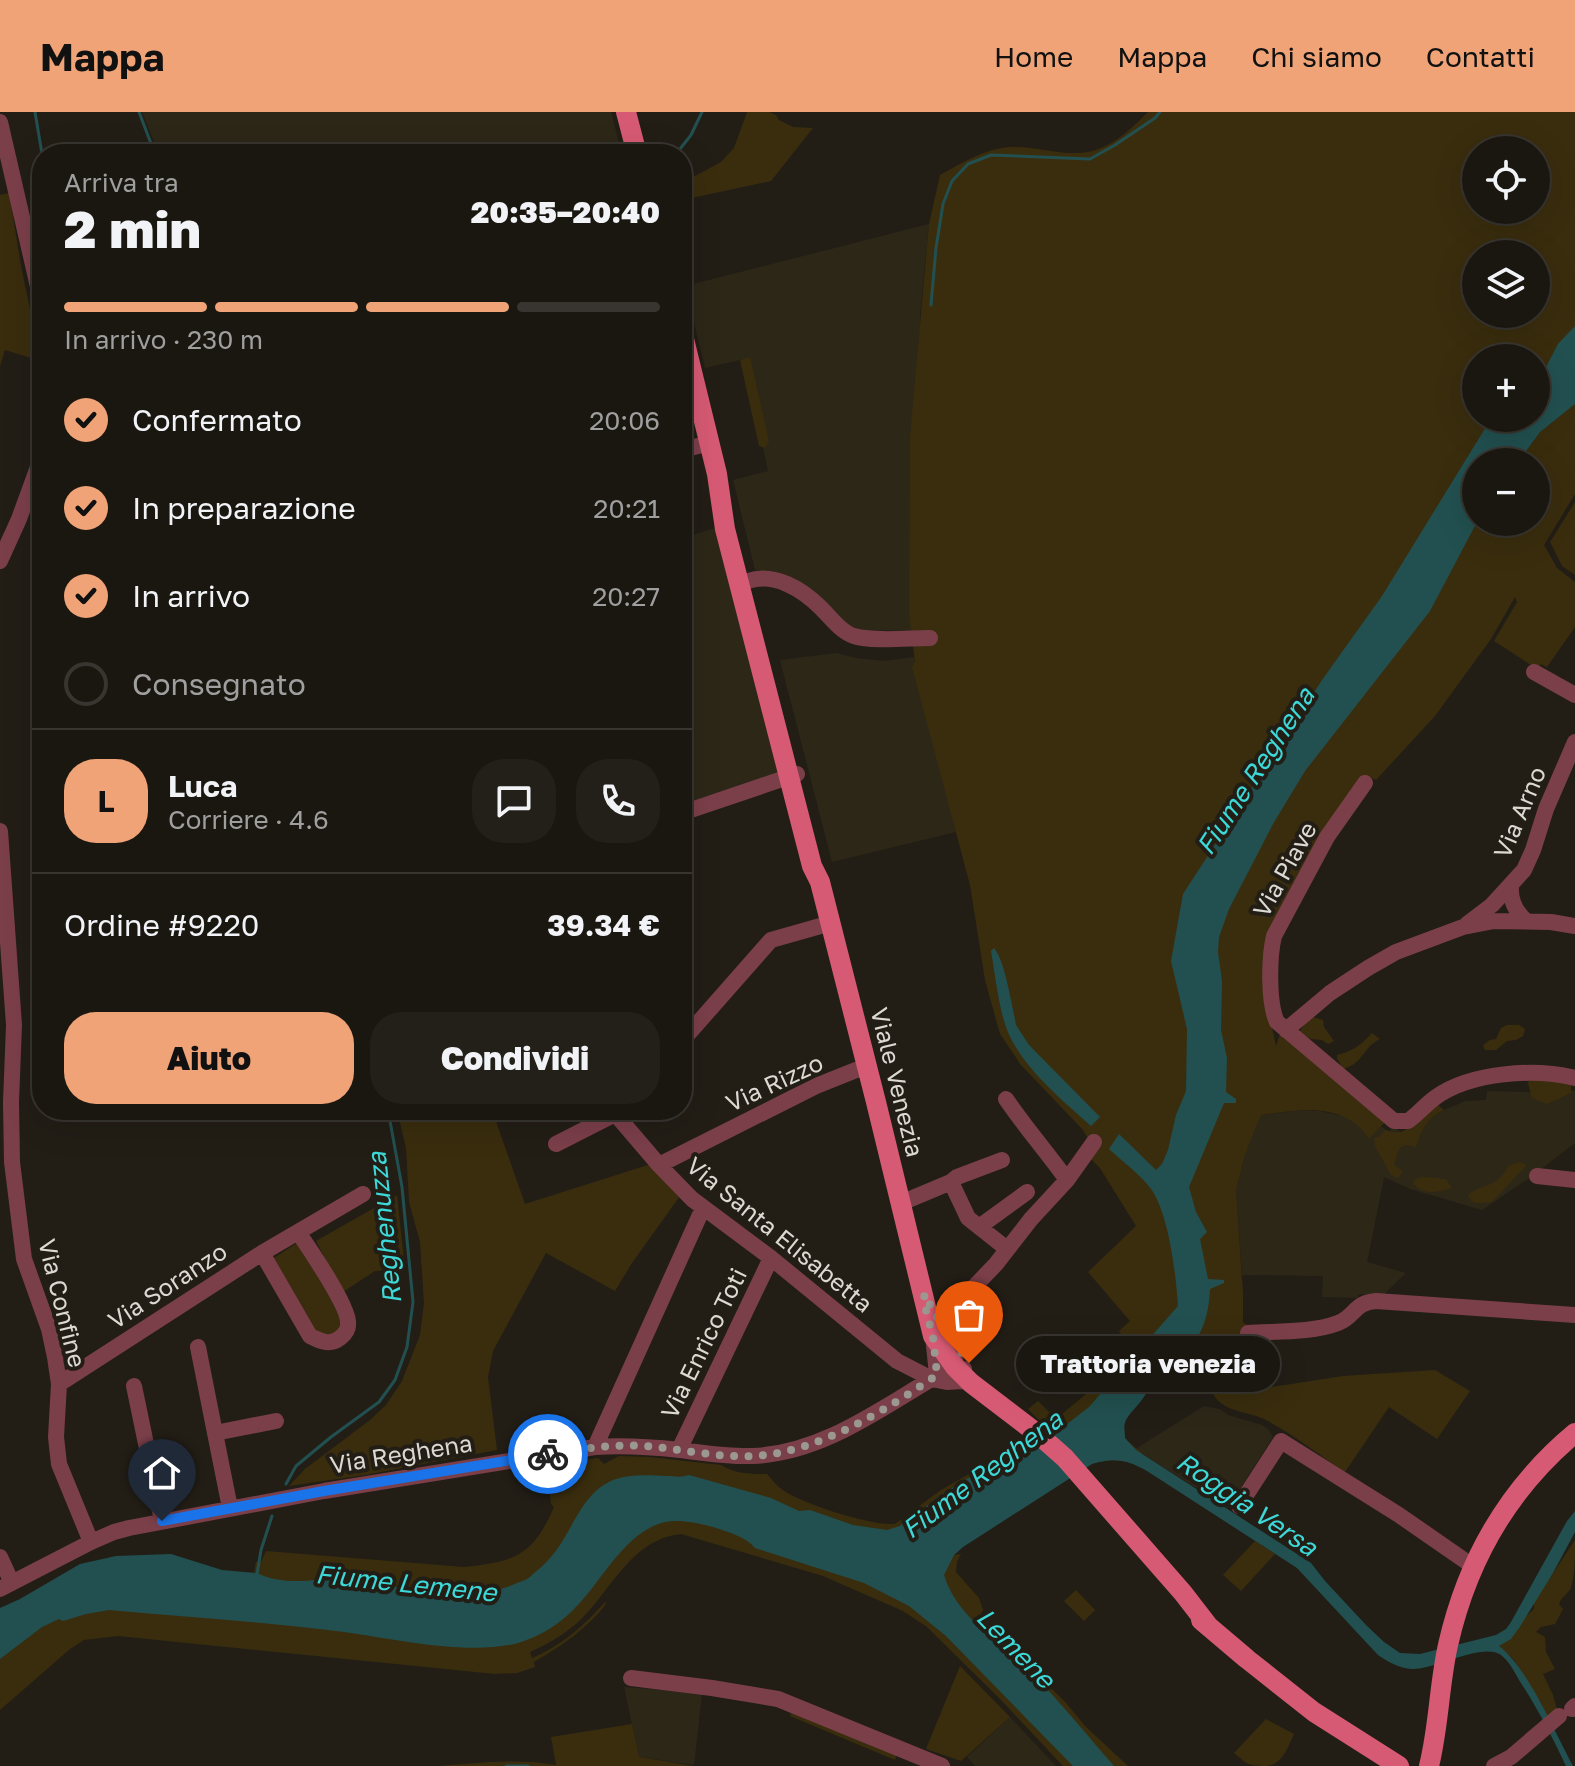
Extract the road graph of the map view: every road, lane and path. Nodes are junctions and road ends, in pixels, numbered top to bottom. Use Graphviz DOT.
graph roads {
  1 [pos="626,112"];
  2 [pos="0,122"];
  3 [pos="634,144"];
  4 [pos="7,184"];
  5 [pos="32,270"];
  6 [pos="692,371"];
  7 [pos="710,443"];
  8 [pos="692,448"];
  9 [pos="719,481"];
  10 [pos="32,483"];
  11 [pos="733,560"];
  12 [pos="0,561"];
  13 [pos="748,581"];
  14 [pos="744,602"];
  15 [pos="930,638"];
  16 [pos="1534,672"];
  17 [pos="1575,695"];
  18 [pos="1575,742"];
  19 [pos="793,776"];
  20 [pos="1365,783"];
  21 [pos="692,810"];
  22 [pos="0,831"];
  23 [pos="1511,886"];
  24 [pos="1526,921"];
  25 [pos="831,923"];
  26 [pos="1575,926"];
  27 [pos="1463,927"];
  28 [pos="692,1030"];
  29 [pos="1286,1030"];
  30 [pos="868,1068"];
  31 [pos="1575,1078"];
  32 [pos="1006,1099"];
  33 [pos="603,1120"];
  34 [pos="623,1120"];
  35 [pos="1094,1142"];
  36 [pos="556,1144"];
  37 [pos="1002,1160"];
  38 [pos="659,1165"];
  39 [pos="1537,1176"];
  40 [pos="1067,1180"];
  41 [pos="1575,1180"];
  42 [pos="951,1182"];
  43 [pos="1027,1192"];
  44 [pos="363,1194"];
  45 [pos="901,1203"];
  46 [pos="703,1208"];
  47 [pos="979,1227"];
  48 [pos="298,1232"];
  49 [pos="1007,1249"];
  50 [pos="262,1253"];
  51 [pos="771,1258"];
  52 [pos="1575,1315"];
  53 [pos="941,1332"];
  54 [pos="1248,1333"];
  55 [pos="198,1347"];
  56 [pos="943,1376"];
  57 [pos="59,1384"];
  58 [pos="134,1386"];
  59 [pos="999,1394"];
  60 [pos="276,1421"];
  61 [pos="215,1433"];
  62 [pos="1575,1433"];
  63 [pos="1038,1435"];
  64 [pos="595,1447"];
  65 [pos="679,1450"];
  66 [pos="1087,1487"];
  67 [pos="1239,1506"];
  68 [pos="230,1508"];
  69 [pos="162,1521"];
  70 [pos="1116,1535"];
  71 [pos="91,1542"];
  72 [pos="0,1557"];
  73 [pos="1474,1567"];
  74 [pos="1168,1577"];
  75 [pos="6,1586"];
  76 [pos="1210,1628"];
  77 [pos="1247,1659"];
  78 [pos="631,1678"];
  79 [pos="1440,1703"];
  80 [pos="1561,1716"];
  81 [pos="942,1766"];
  82 [pos="1381,1766"];
  83 [pos="1399,1766"];
  84 [pos="1429,1766"];
  85 [pos="1445,1766"];
  86 [pos="1494,1766"];
  1 -- 3 [label="main road"];
  2 -- 4 [label="street"];
  4 -- 5 [label="street"];
  6 -- 7 [label="main road, Viale Venezia"];
  7 -- 8 [label="street"];
  7 -- 9 [label="main road, Viale Venezia"];
  9 -- 11 [label="main road, Viale Venezia"];
  9 -- 13 [label="main road, Viale Venezia"];
  10 -- 12 [label="street"];
  11 -- 13 [label="street, Viale Venezia"];
  11 -- 14 [label="main road, Viale Venezia"];
  13 -- 14 [label="street, Viale Venezia"];
  13 -- 15 [label="street"];
  13 -- 19 [label="main road, Viale Venezia"];
  14 -- 19 [label="main road, Viale Venezia"];
  16 -- 17 [label="street"];
  18 -- 23 [label="street, Via Arno"];
  19 -- 21 [label="street"];
  19 -- 25 [label="main road, Viale Venezia"];
  20 -- 29 [label="street, Via Piave"];
  22 -- 57 [label="street, Via Confine"];
  23 -- 24 [label="street"];
  23 -- 27 [label="street, Via Arno"];
  24 -- 26 [label="street"];
  24 -- 27 [label="street"];
  25 -- 28 [label="street"];
  25 -- 30 [label="main road, Viale Venezia"];
  27 -- 29 [label="street"];
  29 -- 31 [label="street, Via Piave"];
  30 -- 38 [label="street, Via Rizzo"];
  30 -- 45 [label="main road, Viale Venezia"];
  32 -- 40 [label="street"];
  33 -- 36 [label="street"];
  34 -- 38 [label="street, Via Santa Elisabetta"];
  35 -- 40 [label="street"];
  37 -- 42 [label="street"];
  38 -- 46 [label="street, Via Santa Elisabetta"];
  39 -- 41 [label="street"];
  40 -- 49 [label="street"];
  42 -- 45 [label="street"];
  42 -- 47 [label="street"];
  43 -- 47 [label="street"];
  44 -- 48 [label="street, Via Soranzo"];
  45 -- 53 [label="main road, Viale Venezia"];
  46 -- 51 [label="street, Via Santa Elisabetta"];
  46 -- 64 [label="street"];
  47 -- 49 [label="street"];
  48 -- 50 [label="street, Via Soranzo"];
  48 -- 50 [label="street, Via Soranzo"];
  49 -- 53 [label="street"];
  50 -- 57 [label="street, Via Soranzo"];
  51 -- 56 [label="street, Via Santa Elisabetta"];
  51 -- 65 [label="street, Via Enrico Toti"];
  52 -- 54 [label="street"];
  53 -- 56 [label="main road, Viale Venezia"];
  53 -- 59 [label="main road, Viale Venezia"];
  55 -- 61 [label="street"];
  56 -- 59 [label="street, Viale Venezia"];
  56 -- 63 [label="main road, Viale Venezia"];
  56 -- 65 [label="street, Via Reghena"];
  57 -- 71 [label="street, Via Confine"];
  58 -- 69 [label="street"];
  59 -- 63 [label="main road, Viale Venezia"];
  60 -- 61 [label="street"];
  61 -- 68 [label="street"];
  62 -- 73 [label="main road"];
  63 -- 66 [label="main road"];
  64 -- 65 [label="street, Via Reghena"];
  64 -- 68 [label="street, Via Reghena"];
  66 -- 70 [label="main road"];
  66 -- 74 [label="main road"];
  67 -- 73 [label="street"];
  68 -- 69 [label="street, Via Reghena"];
  69 -- 71 [label="street, Via Reghena"];
  70 -- 74 [label="street"];
  70 -- 76 [label="main road"];
  71 -- 75 [label="street, Via Reghena"];
  72 -- 75 [label="street"];
  73 -- 79 [label="main road"];
  74 -- 76 [label="main road"];
  76 -- 77 [label="main road"];
  77 -- 82 [label="main road"];
  77 -- 83 [label="main road"];
  78 -- 81 [label="street"];
  79 -- 84 [label="main road"];
  79 -- 85 [label="main road"];
  80 -- 86 [label="street"];
}
